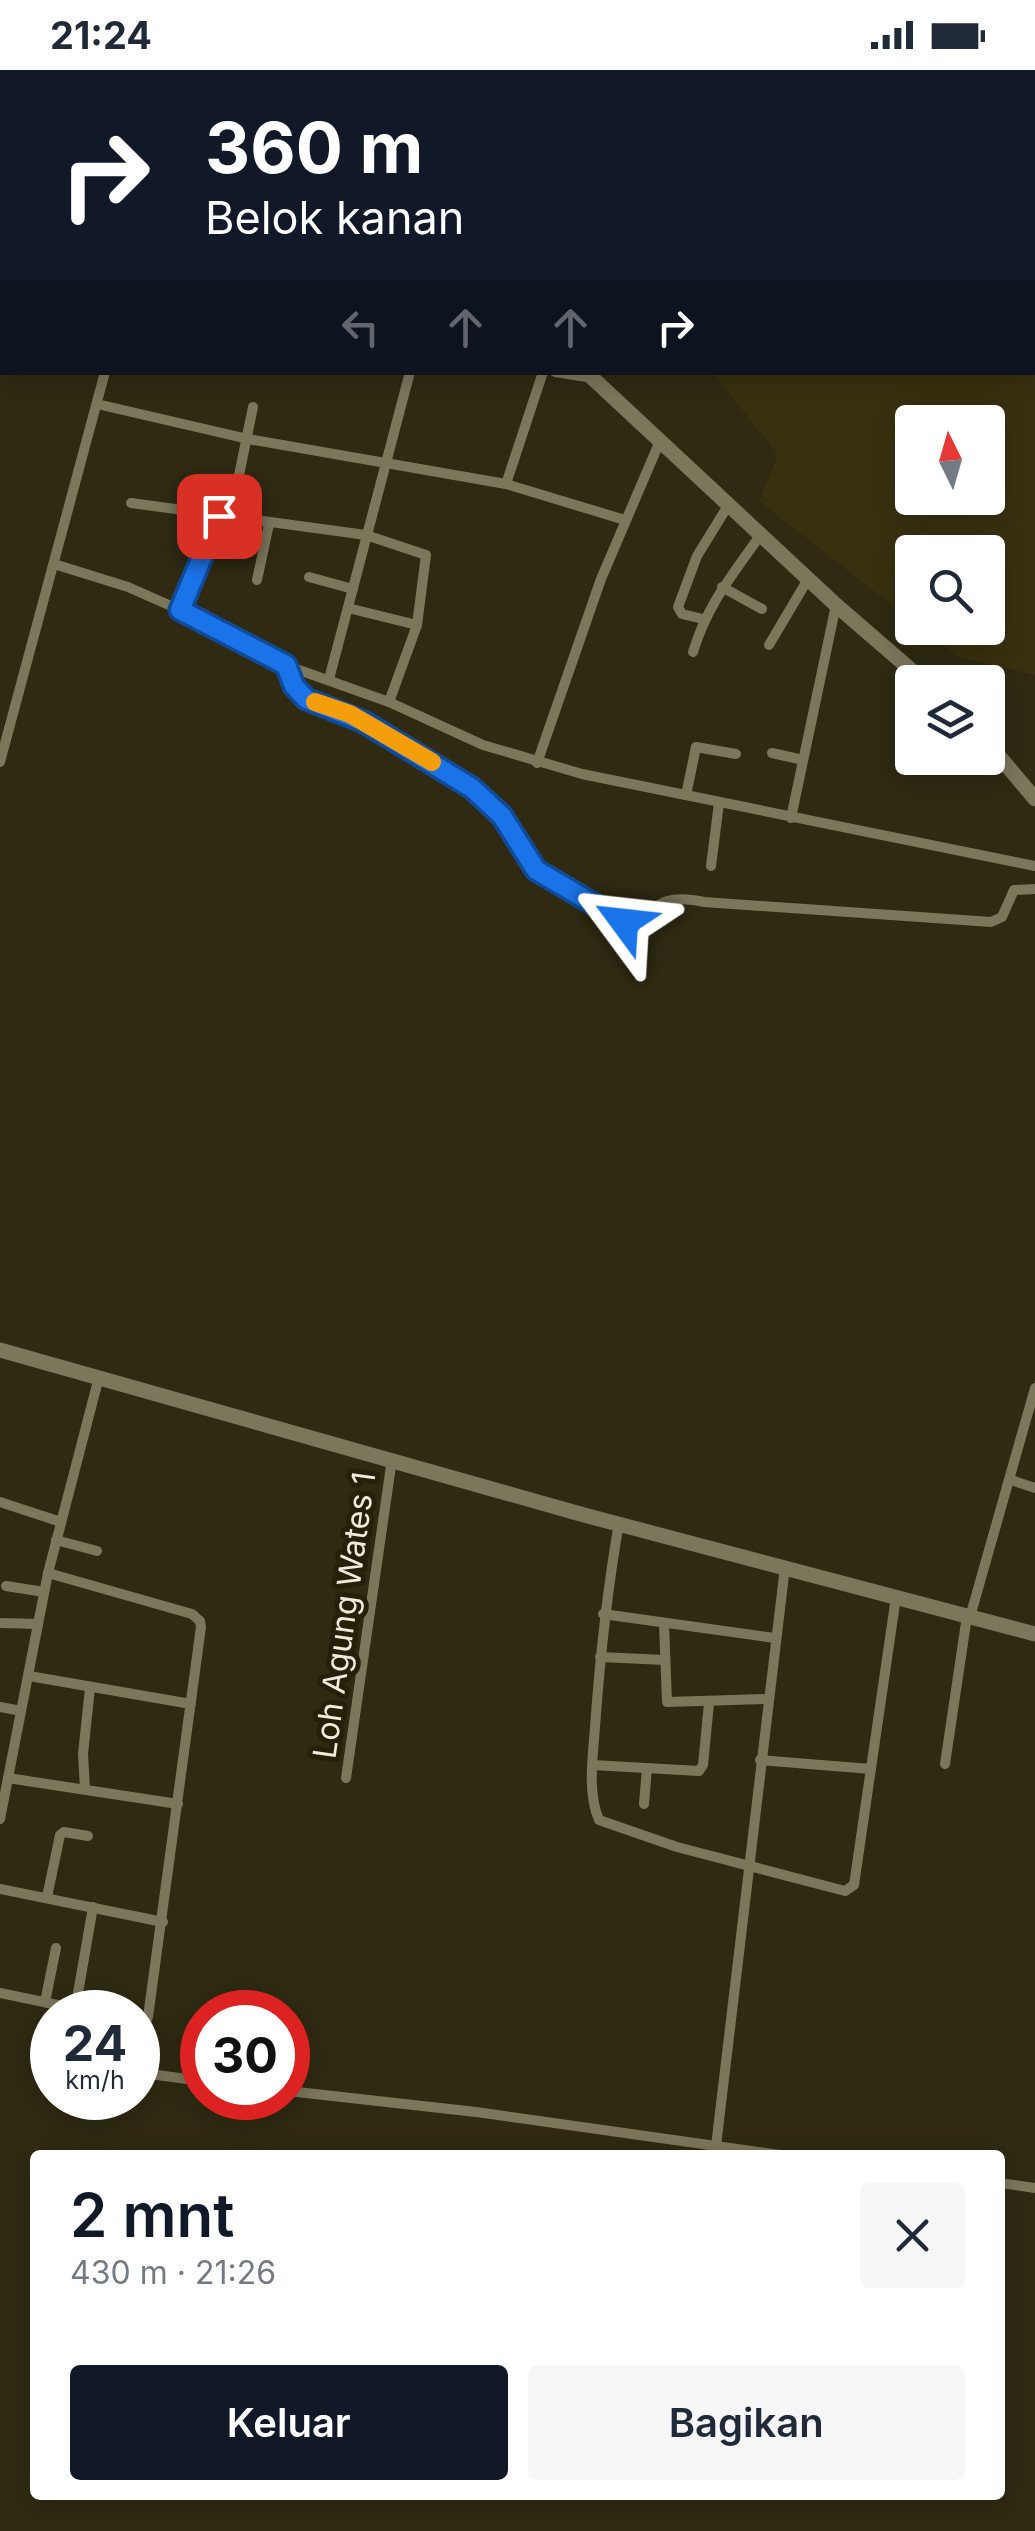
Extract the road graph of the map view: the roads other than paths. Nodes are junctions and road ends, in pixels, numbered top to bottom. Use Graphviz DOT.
graph roads {
  1 [pos="104,375"];
  2 [pos="409,375"];
  3 [pos="542,375"];
  4 [pos="590,376"];
  5 [pos="98,404"];
  6 [pos="253,407"];
  7 [pos="248,439"];
  8 [pos="660,441"];
  9 [pos="388,462"];
  10 [pos="238,480"];
  11 [pos="506,484"];
  12 [pos="131,503"];
  13 [pos="728,504"];
  14 [pos="219,516"];
  15 [pos="624,520"];
  16 [pos="269,524"];
  17 [pos="761,534"];
  18 [pos="366,535"];
  19 [pos="54,564"];
  20 [pos="309,577"];
  21 [pos="808,579"];
  22 [pos="257,580"];
  23 [pos="722,587"];
  24 [pos="352,589"];
  25 [pos="836,604"];
  26 [pos="348,608"];
  27 [pos="762,609"];
  28 [pos="180,610"];
  29 [pos="704,619"];
  30 [pos="417,625"];
  31 [pos="769,645"];
  32 [pos="693,652"];
  33 [pos="286,665"];
  34 [pos="906,665"];
  35 [pos="329,678"];
  36 [pos="389,702"];
  37 [pos="736,754"];
  38 [pos="772,754"];
  39 [pos="803,760"];
  40 [pos="0,762"];
  41 [pos="537,762"];
  42 [pos="1005,763"];
  43 [pos="686,794"];
  44 [pos="1035,799"];
  45 [pos="719,802"];
  46 [pos="791,818"];
  47 [pos="711,866"];
  48 [pos="1035,866"];
  49 [pos="1035,889"];
  50 [pos="0,1350"];
  51 [pos="99,1377"];
  52 [pos="1035,1388"];
  53 [pos="392,1459"];
  54 [pos="1011,1480"];
  55 [pos="1035,1488"];
  56 [pos="0,1502"];
  57 [pos="61,1522"];
  58 [pos="619,1524"];
  59 [pos="56,1540"];
  60 [pos="97,1551"];
  61 [pos="785,1567"];
  62 [pos="48,1572"];
  63 [pos="6,1586"];
  64 [pos="44,1592"];
  65 [pos="896,1596"];
  66 [pos="603,1614"];
  67 [pos="968,1616"];
  68 [pos="0,1623"];
  69 [pos="664,1623"];
  70 [pos="38,1624"];
  71 [pos="1035,1634"];
  72 [pos="775,1638"];
  73 [pos="600,1657"];
  74 [pos="665,1660"];
  75 [pos="28,1676"];
  76 [pos="90,1688"];
  77 [pos="768,1699"];
  78 [pos="709,1703"];
  79 [pos="191,1704"];
  80 [pos="0,1707"];
  81 [pos="21,1712"];
  82 [pos="760,1760"];
  83 [pos="945,1764"];
  84 [pos="593,1765"];
  85 [pos="647,1768"];
  86 [pos="871,1769"];
  87 [pos="8,1778"];
  88 [pos="346,1778"];
  89 [pos="85,1789"];
  90 [pos="178,1804"];
  91 [pos="644,1804"];
  92 [pos="0,1818"];
  93 [pos="88,1836"];
  94 [pos="748,1864"];
  95 [pos="0,1888"];
  96 [pos="48,1897"];
  97 [pos="93,1907"];
  98 [pos="163,1922"];
  99 [pos="56,1948"];
  100 [pos="47,1990"];
  101 [pos="78,1990"];
  102 [pos="152,1990"];
  103 [pos="0,1993"];
  104 [pos="30,1999"];
  105 [pos="310,2093"];
  106 [pos="716,2146"];
  107 [pos="744,2150"];
  108 [pos="1005,2184"];
  109 [pos="1035,2188"];
  1 -- 5 [label="street"];
  2 -- 9 [label="street"];
  3 -- 11 [label="street"];
  4 -- 8 [label="main road"];
  5 -- 7 [label="street"];
  5 -- 19 [label="street"];
  6 -- 7 [label="street"];
  7 -- 9 [label="street"];
  7 -- 10 [label="street"];
  8 -- 13 [label="main road"];
  8 -- 15 [label="street"];
  9 -- 11 [label="street"];
  9 -- 18 [label="street"];
  11 -- 15 [label="street"];
  12 -- 14 [label="street"];
  13 -- 17 [label="main road"];
  13 -- 29 [label="street"];
  14 -- 16 [label="street"];
  14 -- 28 [label="street"];
  15 -- 41 [label="street"];
  16 -- 18 [label="street"];
  16 -- 22 [label="street"];
  17 -- 21 [label="main road"];
  17 -- 23 [label="street"];
  18 -- 24 [label="street"];
  18 -- 30 [label="street"];
  19 -- 28 [label="street"];
  19 -- 40 [label="street"];
  20 -- 24 [label="street"];
  21 -- 25 [label="main road"];
  21 -- 31 [label="street"];
  23 -- 27 [label="street"];
  23 -- 29 [label="street"];
  24 -- 26 [label="street"];
  25 -- 34 [label="main road"];
  25 -- 39 [label="street"];
  26 -- 30 [label="street"];
  26 -- 35 [label="street"];
  28 -- 33 [label="street"];
  29 -- 32 [label="street"];
  30 -- 36 [label="street"];
  33 -- 35 [label="street"];
  33 -- 49 [label="street"];
  35 -- 36 [label="street"];
  36 -- 41 [label="street"];
  37 -- 43 [label="street"];
  38 -- 39 [label="street"];
  39 -- 46 [label="street"];
  41 -- 43 [label="street"];
  42 -- 44 [label="main road"];
  43 -- 45 [label="street"];
  45 -- 46 [label="street"];
  45 -- 47 [label="street"];
  46 -- 48 [label="street"];
  50 -- 51 [label="main road"];
  51 -- 53 [label="main road"];
  51 -- 57 [label="street"];
  52 -- 54 [label="street"];
  53 -- 58 [label="main road"];
  53 -- 88 [label="street, Loh Agung Wates 1"];
  54 -- 55 [label="street"];
  54 -- 67 [label="street"];
  56 -- 57 [label="street"];
  57 -- 59 [label="street"];
  58 -- 61 [label="main road"];
  58 -- 66 [label="street"];
  59 -- 60 [label="street"];
  59 -- 62 [label="street"];
  61 -- 65 [label="main road"];
  61 -- 72 [label="street"];
  62 -- 64 [label="street"];
  62 -- 79 [label="street"];
  63 -- 64 [label="street"];
  64 -- 70 [label="street"];
  65 -- 67 [label="main road"];
  65 -- 86 [label="street"];
  66 -- 69 [label="street"];
  66 -- 73 [label="street"];
  67 -- 71 [label="main road"];
  67 -- 83 [label="street"];
  68 -- 70 [label="street"];
  69 -- 72 [label="street"];
  69 -- 74 [label="street"];
  70 -- 75 [label="street"];
  72 -- 77 [label="street"];
  73 -- 74 [label="street"];
  73 -- 84 [label="street"];
  74 -- 78 [label="street"];
  75 -- 76 [label="street"];
  75 -- 81 [label="street"];
  76 -- 79 [label="street"];
  76 -- 89 [label="street"];
  77 -- 78 [label="street"];
  77 -- 82 [label="street"];
  78 -- 85 [label="street"];
  79 -- 90 [label="street"];
  80 -- 81 [label="street"];
  81 -- 87 [label="street"];
  82 -- 86 [label="street"];
  82 -- 94 [label="street"];
  84 -- 85 [label="street"];
  84 -- 94 [label="street"];
  85 -- 91 [label="street"];
  86 -- 94 [label="street"];
  87 -- 89 [label="street"];
  87 -- 92 [label="street"];
  89 -- 90 [label="street"];
  90 -- 98 [label="street"];
  93 -- 96 [label="street"];
  94 -- 106 [label="street"];
  95 -- 96 [label="street"];
  96 -- 97 [label="street"];
  97 -- 98 [label="street"];
  97 -- 101 [label="street"];
  98 -- 102 [label="street"];
  99 -- 100 [label="street"];
  103 -- 104 [label="street"];
  105 -- 106 [label="street"];
  106 -- 107 [label="street"];
  108 -- 109 [label="street"];
}
